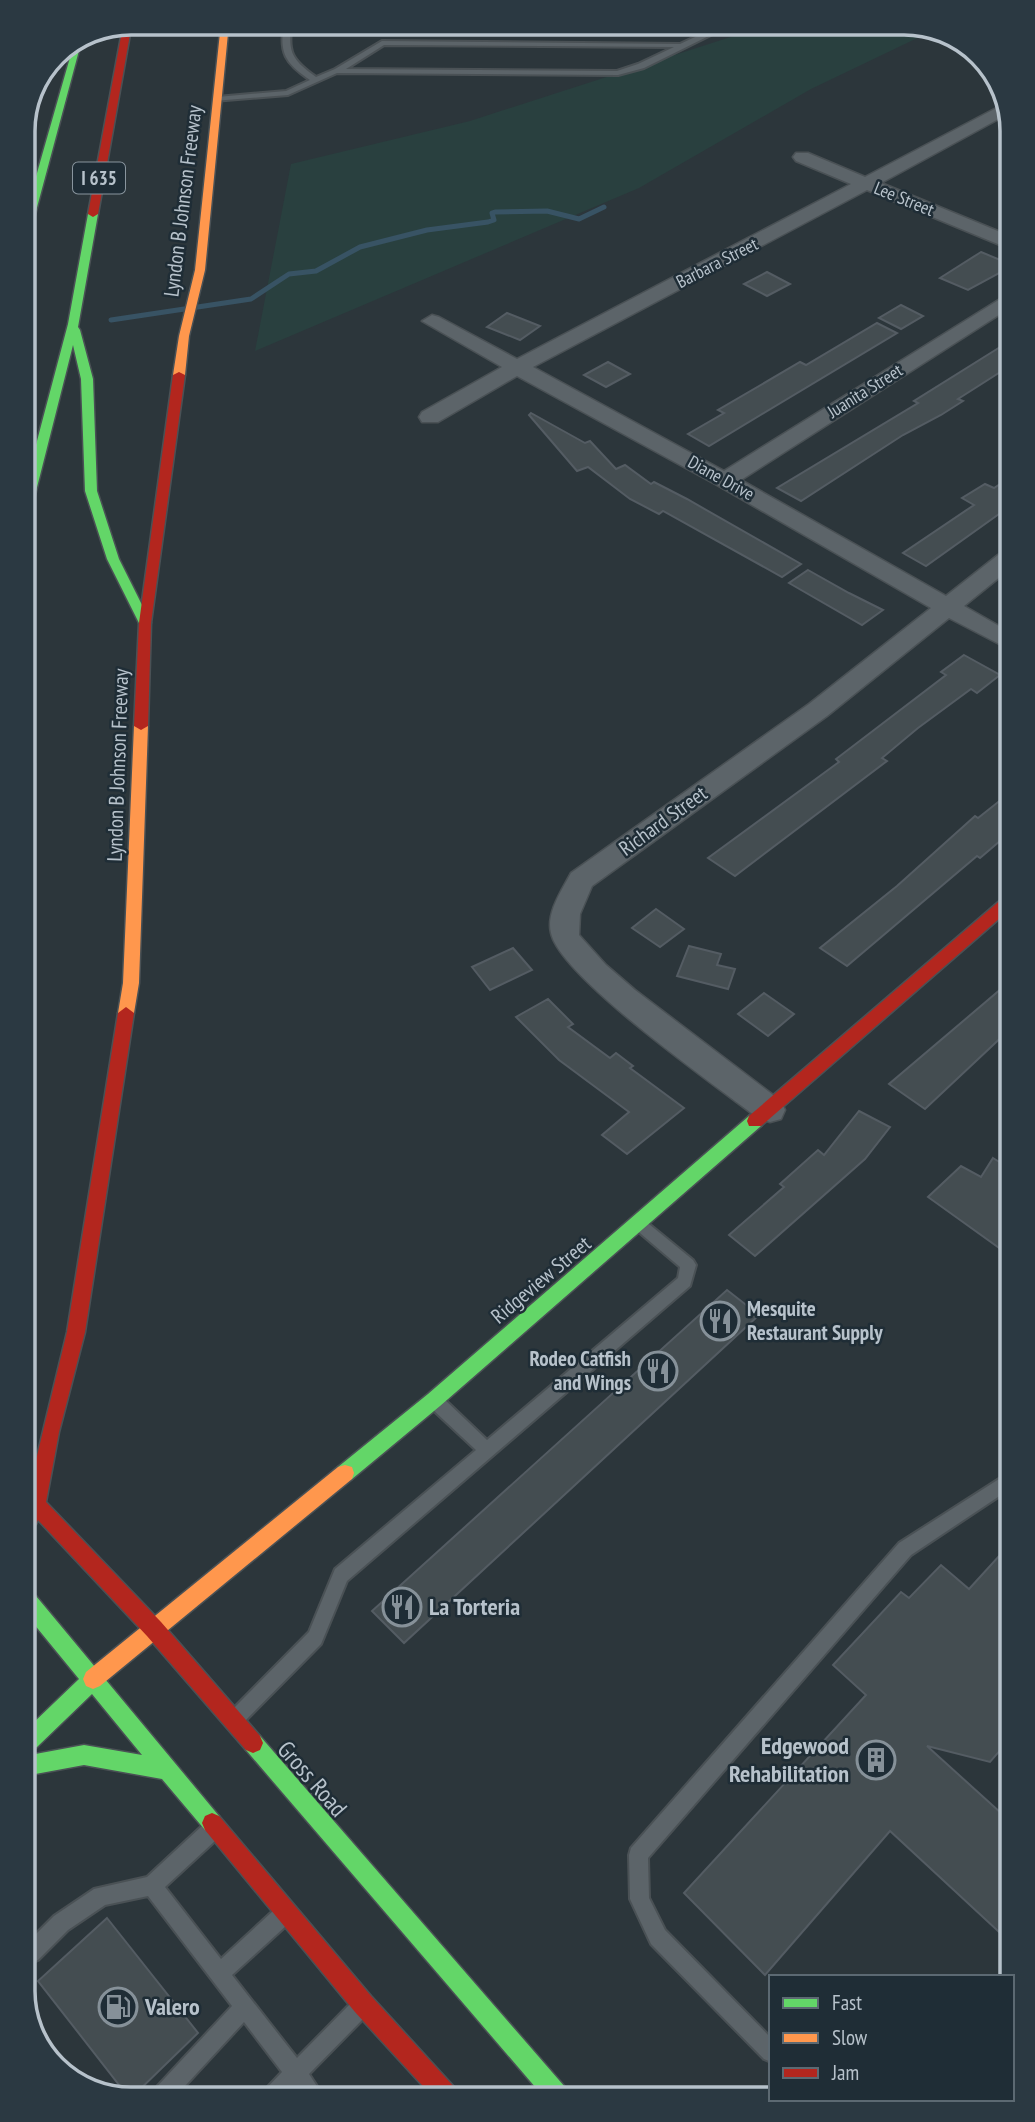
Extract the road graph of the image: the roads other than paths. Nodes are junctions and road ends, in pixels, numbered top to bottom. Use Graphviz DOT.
graph roads {
  1 [pos="129,35"];
  2 [pos="224,35"];
  3 [pos="286,35"];
  4 [pos="703,35"];
  5 [pos="680,45"];
  6 [pos="76,53"];
  7 [pos="337,71"];
  8 [pos="315,80"];
  9 [pos="217,99"];
  10 [pos="44,101"];
  11 [pos="998,112"];
  12 [pos="802,157"];
  13 [pos="44,163"];
  14 [pos="866,184"];
  15 [pos="35,196"];
  16 [pos="1000,239"];
  17 [pos="1000,305"];
  18 [pos="432,321"];
  19 [pos="73,324"];
  20 [pos="514,368"];
  21 [pos="430,417"];
  22 [pos="35,469"];
  23 [pos="725,480"];
  24 [pos="1000,564"];
  25 [pos="946,605"];
  26 [pos="145,623"];
  27 [pos="1000,636"];
  28 [pos="1000,909"];
  29 [pos="770,1110"];
  30 [pos="639,1224"];
  31 [pos="434,1400"];
  32 [pos="487,1450"];
  33 [pos="1000,1487"];
  34 [pos="35,1491"];
  35 [pos="35,1511"];
  36 [pos="35,1610"];
  37 [pos="154,1629"];
  38 [pos="93,1679"];
  39 [pos="232,1722"];
  40 [pos="35,1735"];
  41 [pos="35,1764"];
  42 [pos="166,1769"];
  43 [pos="215,1828"];
  44 [pos="152,1886"];
  45 [pos="286,1912"];
  46 [pos="35,1949"];
  47 [pos="219,1973"];
  48 [pos="363,2004"];
  49 [pos="245,2007"];
  50 [pos="769,2050"];
  51 [pos="296,2073"];
  52 [pos="170,2087"];
  53 [pos="282,2087"];
  54 [pos="306,2087"];
  55 [pos="439,2087"];
  56 [pos="550,2087"];
  1 -- 19 [label="main road, I 635"];
  2 -- 9 [label="main road, Lyndon B Johnson Freeway"];
  3 -- 8 [label="lane"];
  4 -- 5 [label="lane"];
  5 -- 7 [label="lane"];
  5 -- 7 [label="lane"];
  6 -- 13 [label="main road, I 635"];
  7 -- 8 [label="lane"];
  8 -- 9 [label="lane"];
  9 -- 26 [label="main road, Lyndon B Johnson Freeway"];
  10 -- 13 [label="main road"];
  11 -- 14 [label="street, Barbara Street"];
  12 -- 14 [label="street, Lee Street"];
  13 -- 15 [label="main road, I 635"];
  14 -- 16 [label="street, Lee Street"];
  14 -- 20 [label="street, Barbara Street"];
  17 -- 23 [label="street, Juanita Street"];
  18 -- 20 [label="street, Diane Drive"];
  19 -- 22 [label="main road, I 635"];
  19 -- 26 [label="main road"];
  20 -- 21 [label="street, Barbara Street"];
  20 -- 23 [label="street, Diane Drive"];
  23 -- 25 [label="street, Diane Drive"];
  24 -- 25 [label="street, Richard Street"];
  25 -- 27 [label="street, Diane Drive"];
  25 -- 29 [label="street, Richard Street"];
  26 -- 34 [label="main road, Lyndon B Johnson Freeway"];
  28 -- 29 [label="main road, Ridgeview Street"];
  29 -- 30 [label="main road, Ridgeview Street"];
  30 -- 31 [label="main road, Ridgeview Street"];
  30 -- 32 [label="lane"];
  31 -- 32 [label="lane"];
  31 -- 37 [label="main road, Ridgeview Street"];
  32 -- 39 [label="lane"];
  33 -- 50 [label="lane"];
  35 -- 37 [label="main road, Gross Road"];
  36 -- 38 [label="main road"];
  37 -- 38 [label="main road, Ridgeview Street"];
  37 -- 39 [label="main road, Gross Road"];
  38 -- 40 [label="main road, Ridgeview Street"];
  38 -- 42 [label="main road"];
  39 -- 56 [label="main road, Gross Road"];
  41 -- 42 [label="main road"];
  42 -- 43 [label="main road"];
  43 -- 44 [label="lane"];
  43 -- 45 [label="main road"];
  44 -- 46 [label="lane"];
  44 -- 47 [label="lane"];
  45 -- 47 [label="lane"];
  45 -- 48 [label="main road"];
  47 -- 49 [label="lane"];
  48 -- 51 [label="lane"];
  48 -- 55 [label="main road"];
  49 -- 51 [label="lane"];
  49 -- 52 [label="lane"];
  51 -- 53 [label="lane"];
  51 -- 54 [label="lane"];
}
